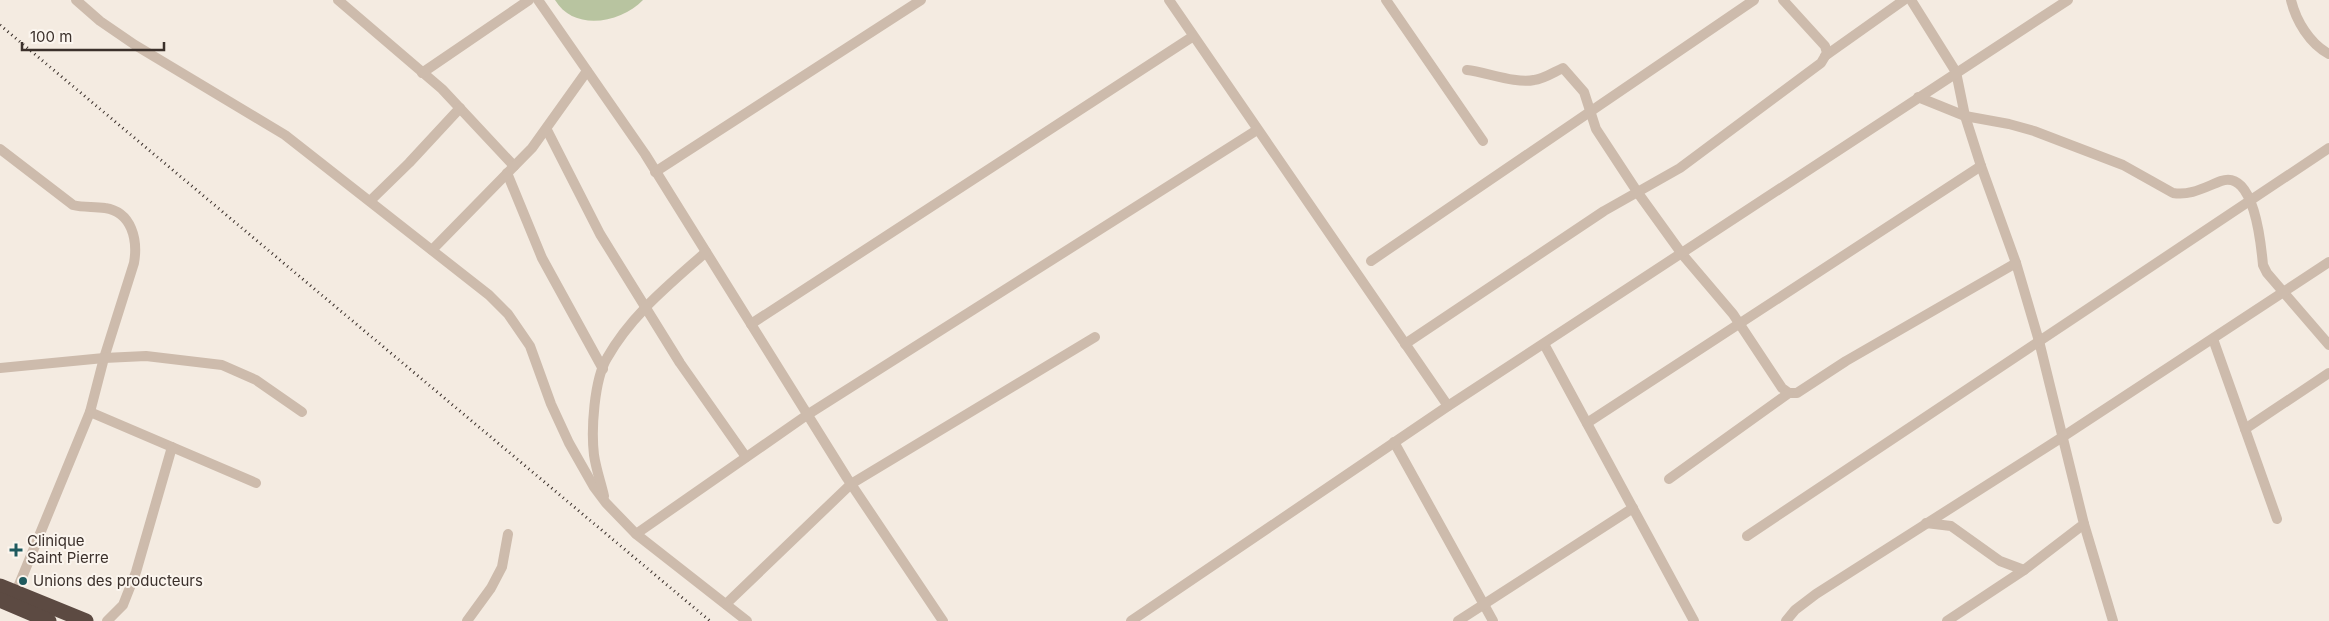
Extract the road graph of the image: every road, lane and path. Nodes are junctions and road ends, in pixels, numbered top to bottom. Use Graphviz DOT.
graph roads {
  1 [pos="76,0"];
  2 [pos="338,0"];
  3 [pos="530,0"];
  4 [pos="538,0"];
  5 [pos="921,0"];
  6 [pos="1169,0"];
  7 [pos="1386,0"];
  8 [pos="1754,0"];
  9 [pos="1783,0"];
  10 [pos="1904,0"];
  11 [pos="1911,0"];
  12 [pos="2068,0"];
  13 [pos="2291,0"];
  14 [pos="1192,37"];
  15 [pos="2329,54"];
  16 [pos="1825,56"];
  17 [pos="1467,70"];
  18 [pos="587,71"];
  19 [pos="1956,72"];
  20 [pos="422,73"];
  21 [pos="1918,97"];
  22 [pos="460,108"];
  23 [pos="1592,111"];
  24 [pos="1965,116"];
  25 [pos="547,130"];
  26 [pos="1257,130"];
  27 [pos="1484,141"];
  28 [pos="2329,148"];
  29 [pos="0,150"];
  30 [pos="1980,166"];
  31 [pos="511,170"];
  32 [pos="655,172"];
  33 [pos="1638,193"];
  34 [pos="2251,199"];
  35 [pos="370,202"];
  36 [pos="432,250"];
  37 [pos="706,252"];
  38 [pos="1682,254"];
  39 [pos="1371,261"];
  40 [pos="2329,262"];
  41 [pos="2016,263"];
  42 [pos="2283,293"];
  43 [pos="646,306"];
  44 [pos="1739,323"];
  45 [pos="751,324"];
  46 [pos="1095,337"];
  47 [pos="2213,339"];
  48 [pos="2039,341"];
  49 [pos="1405,344"];
  50 [pos="1544,344"];
  51 [pos="2329,345"];
  52 [pos="104,358"];
  53 [pos="0,368"];
  54 [pos="603,369"];
  55 [pos="2329,373"];
  56 [pos="1789,393"];
  57 [pos="1448,406"];
  58 [pos="90,412"];
  59 [pos="302,412"];
  60 [pos="808,414"];
  61 [pos="1587,423"];
  62 [pos="2245,429"];
  63 [pos="2064,436"];
  64 [pos="1394,442"];
  65 [pos="172,447"];
  66 [pos="746,457"];
  67 [pos="1669,479"];
  68 [pos="256,483"];
  69 [pos="851,484"];
  70 [pos="606,503"];
  71 [pos="1633,508"];
  72 [pos="2278,519"];
  73 [pos="1926,523"];
  74 [pos="2084,524"];
  75 [pos="508,534"];
  76 [pos="636,534"];
  77 [pos="1746,536"];
  78 [pos="2024,570"];
  79 [pos="0,586"];
  80 [pos="16,592"];
  81 [pos="0,600"];
  82 [pos="726,604"];
  83 [pos="1484,604"];
  84 [pos="49,621"];
  85 [pos="86,621"];
  86 [pos="107,621"];
  87 [pos="467,621"];
  88 [pos="748,621"];
  89 [pos="943,621"];
  90 [pos="1131,621"];
  91 [pos="1458,621"];
  92 [pos="1492,621"];
  93 [pos="1694,621"];
  94 [pos="1786,621"];
  95 [pos="1948,621"];
  96 [pos="2113,621"];
  1 -- 35 [label="street"];
  2 -- 20 [label="street"];
  3 -- 20 [label="street"];
  4 -- 18 [label="street"];
  5 -- 32 [label="street"];
  6 -- 14 [label="street"];
  7 -- 27 [label="street"];
  8 -- 23 [label="street"];
  9 -- 16 [label="street"];
  10 -- 16 [label="street"];
  11 -- 19 [label="street"];
  12 -- 19 [label="street"];
  13 -- 15 [label="street"];
  14 -- 26 [label="street"];
  14 -- 45 [label="street"];
  16 -- 33 [label="street"];
  17 -- 23 [label="street"];
  18 -- 25 [label="street"];
  18 -- 32 [label="street"];
  19 -- 21 [label="street"];
  19 -- 24 [label="street"];
  20 -- 22 [label="street"];
  21 -- 24 [label="street"];
  21 -- 38 [label="street"];
  22 -- 31 [label="street"];
  22 -- 35 [label="street"];
  23 -- 33 [label="street"];
  23 -- 39 [label="street"];
  24 -- 30 [label="street"];
  24 -- 34 [label="street"];
  25 -- 31 [label="street"];
  25 -- 43 [label="street"];
  26 -- 49 [label="street"];
  26 -- 60 [label="street"];
  28 -- 34 [label="street"];
  29 -- 52 [label="street"];
  30 -- 41 [label="street"];
  30 -- 44 [label="street"];
  31 -- 36 [label="street"];
  31 -- 54 [label="street"];
  32 -- 37 [label="street"];
  33 -- 38 [label="street"];
  33 -- 49 [label="street"];
  34 -- 42 [label="street"];
  34 -- 48 [label="street"];
  35 -- 36 [label="street"];
  36 -- 70 [label="street"];
  37 -- 43 [label="street"];
  37 -- 45 [label="street"];
  38 -- 44 [label="street"];
  38 -- 50 [label="street"];
  40 -- 42 [label="street"];
  41 -- 48 [label="street"];
  41 -- 56 [label="street"];
  42 -- 47 [label="street"];
  42 -- 51 [label="street"];
  43 -- 54 [label="street"];
  43 -- 66 [label="street"];
  44 -- 56 [label="street"];
  44 -- 61 [label="street"];
  45 -- 60 [label="street"];
  46 -- 69 [label="street"];
  47 -- 62 [label="street"];
  47 -- 63 [label="street"];
  48 -- 63 [label="street"];
  48 -- 77 [label="street"];
  49 -- 57 [label="street"];
  50 -- 57 [label="street"];
  50 -- 61 [label="street"];
  52 -- 53 [label="street"];
  52 -- 58 [label="street"];
  52 -- 59 [label="street"];
  54 -- 70 [label="street"];
  55 -- 62 [label="street"];
  56 -- 67 [label="street"];
  57 -- 64 [label="street"];
  58 -- 65 [label="street"];
  58 -- 80 [label="street"];
  60 -- 66 [label="street"];
  60 -- 69 [label="street"];
  61 -- 71 [label="street"];
  62 -- 72 [label="street"];
  63 -- 73 [label="street"];
  63 -- 74 [label="street"];
  64 -- 83 [label="street"];
  64 -- 90 [label="street"];
  65 -- 68 [label="street"];
  65 -- 86 [label="street"];
  66 -- 76 [label="street"];
  69 -- 82 [label="street"];
  69 -- 89 [label="street"];
  70 -- 76 [label="street"];
  71 -- 83 [label="street"];
  71 -- 93 [label="street"];
  73 -- 78 [label="street"];
  73 -- 94 [label="street"];
  74 -- 78 [label="street"];
  74 -- 96 [label="street"];
  75 -- 87 [label="street"];
  76 -- 82 [label="street"];
  78 -- 95 [label="street"];
  79 -- 80 [label="highway"];
  80 -- 85 [label="highway"];
  81 -- 84 [label="highway"];
  82 -- 88 [label="street"];
  83 -- 91 [label="street"];
  83 -- 92 [label="street"];
}
